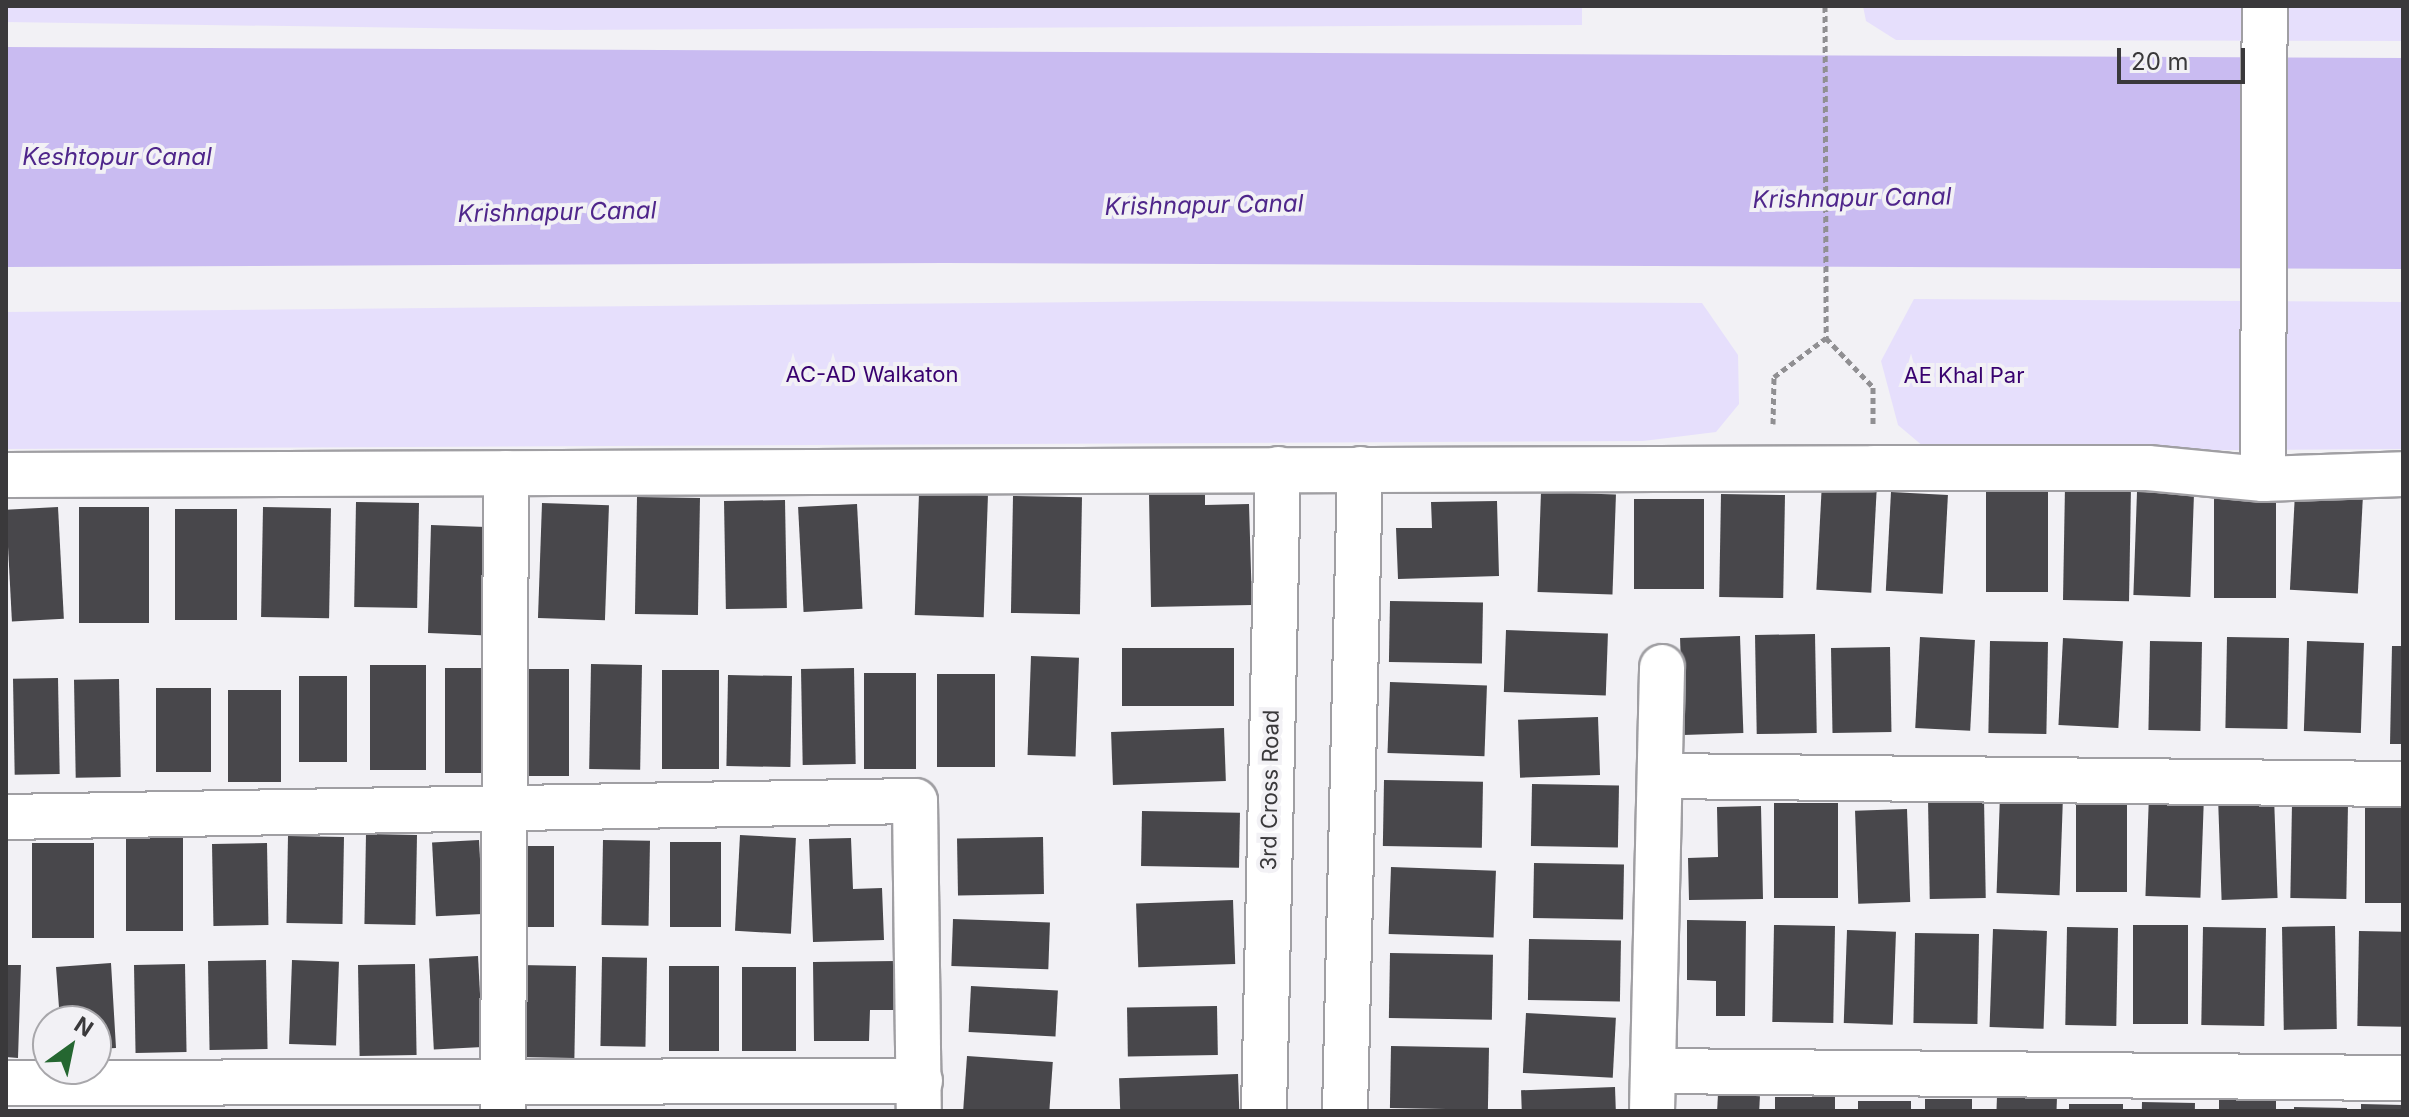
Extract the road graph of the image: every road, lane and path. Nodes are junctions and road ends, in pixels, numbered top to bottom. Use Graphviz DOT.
graph roads {
  1 [pos="1825,6"];
  2 [pos="2265,6"];
  3 [pos="1826,338"];
  4 [pos="1774,377"];
  5 [pos="1873,387"];
  6 [pos="1278,469"];
  7 [pos="1360,469"];
  8 [pos="506,473"];
  9 [pos="2403,474"];
  10 [pos="6,475"];
  11 [pos="2263,479"];
  12 [pos="1662,667"];
  13 [pos="1660,776"];
  14 [pos="2403,784"];
  15 [pos="505,808"];
  16 [pos="6,817"];
  17 [pos="2403,1078"];
  18 [pos="6,1083"];
  19 [pos="1653,1091"];
  20 [pos="503,1096"];
  21 [pos="920,1096"];
  22 [pos="1264,1111"];
  23 [pos="1345,1111"];
  1 -- 3 [label="path"];
  2 -- 11 [label="street"];
  3 -- 4 [label="path"];
  3 -- 5 [label="path"];
  6 -- 7 [label="street"];
  6 -- 8 [label="street"];
  6 -- 22 [label="street, 3rd Cross Road"];
  7 -- 11 [label="street"];
  7 -- 23 [label="street"];
  8 -- 10 [label="street"];
  8 -- 15 [label="street"];
  9 -- 11 [label="street"];
  12 -- 13 [label="street"];
  13 -- 14 [label="street"];
  13 -- 19 [label="street"];
  15 -- 16 [label="street"];
  15 -- 20 [label="street"];
  15 -- 21 [label="street"];
  17 -- 19 [label="street"];
  18 -- 20 [label="street"];
  20 -- 21 [label="street"];
}
